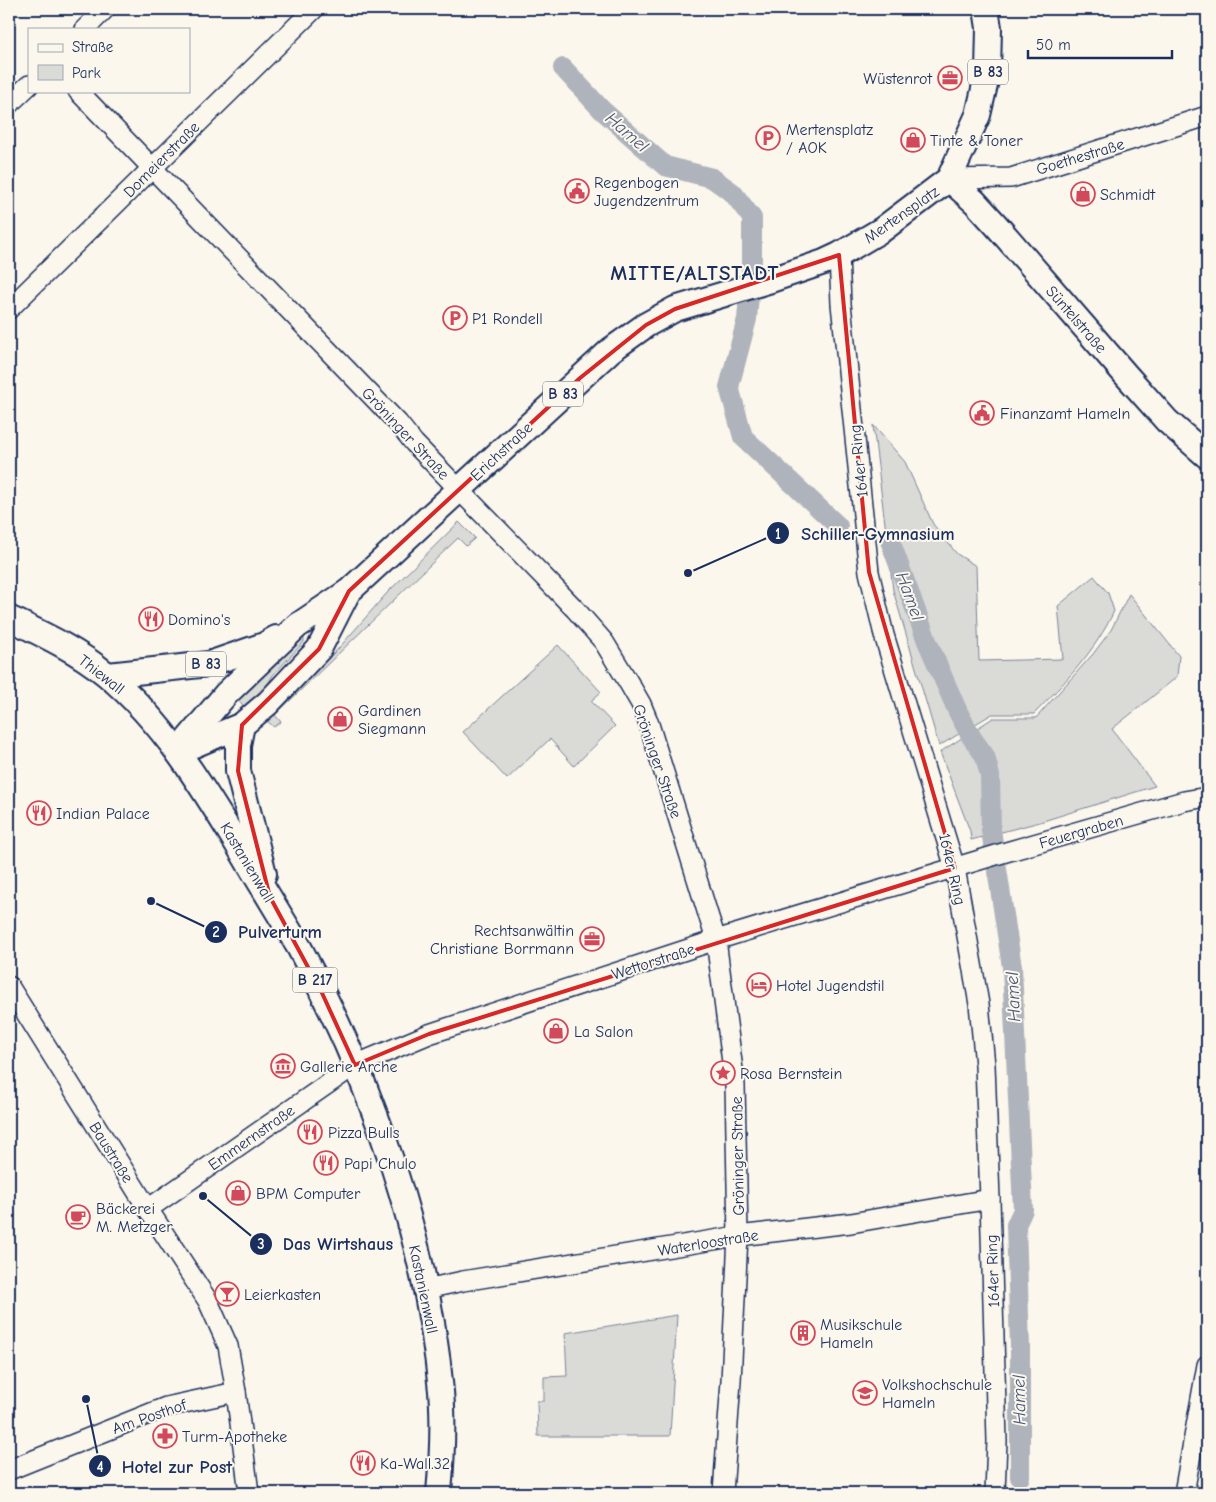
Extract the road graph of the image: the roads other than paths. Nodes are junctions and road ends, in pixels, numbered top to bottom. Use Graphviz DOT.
graph roads {
  1 [pos="106,9"];
  2 [pos="314,9"];
  3 [pos="986,9"];
  4 [pos="86,28"];
  5 [pos="28,86"];
  6 [pos="79,92"];
  7 [pos="9,104"];
  8 [pos="1207,116"];
  9 [pos="152,168"];
  10 [pos="949,179"];
  11 [pos="839,255"];
  12 [pos="771,280"];
  13 [pos="9,309"];
  14 [pos="1207,456"];
  15 [pos="459,489"];
  16 [pos="349,591"];
  17 [pos="9,618"];
  18 [pos="297,626"];
  19 [pos="108,676"];
  20 [pos="242,725"];
  21 [pos="178,751"];
  22 [pos="1207,797"];
  23 [pos="955,868"];
  24 [pos="270,898"];
  25 [pos="716,940"];
  26 [pos="9,987"];
  27 [pos="355,1065"];
  28 [pos="990,1199"];
  29 [pos="148,1209"];
  30 [pos="738,1236"];
  31 [pos="426,1288"];
  32 [pos="1207,1365"];
  33 [pos="236,1392"];
  34 [pos="9,1470"];
  35 [pos="249,1493"];
  36 [pos="439,1493"];
  37 [pos="723,1493"];
  38 [pos="995,1493"];
  39 [pos="1184,1493"];
  1 -- 4 [label="street"];
  2 -- 9 [label="street, Domeierstraße"];
  3 -- 10 [label="main road, Mertensplatz / B 83"];
  5 -- 7 [label="street"];
  6 -- 9 [label="street, Gröninger Straße"];
  8 -- 10 [label="street, Goethestraße"];
  9 -- 13 [label="street, Domeierstraße"];
  9 -- 15 [label="street, Gröninger Straße"];
  10 -- 11 [label="main road, Mertensplatz / B 83"];
  10 -- 14 [label="main road, Süntelstraße"];
  11 -- 12 [label="main road, Mertensplatz / B 83"];
  11 -- 23 [label="street, 164er Ring"];
  12 -- 15 [label="main road, Erichstraße / B 83"];
  15 -- 16 [label="main road, Erichstraße / B 83"];
  15 -- 25 [label="street, Gröninger Straße"];
  16 -- 18 [label="main road, Erichstraße / B 83"];
  16 -- 20 [label="main road, Erichstraße / B 83"];
  17 -- 19 [label="main road, Thiewall"];
  18 -- 19 [label="main road, B 83"];
  18 -- 21 [label="main road, Erichstraße / B 83"];
  19 -- 21 [label="main road, Thiewall"];
  20 -- 21 [label="main road, Erichstraße / B 83"];
  20 -- 24 [label="main road"];
  21 -- 24 [label="main road, Kastanienwall / B 217"];
  22 -- 23 [label="street, Feuergraben"];
  23 -- 25 [label="street, Wettorstraße"];
  23 -- 28 [label="street, 164er Ring"];
  24 -- 27 [label="main road, Kastanienwall / B 217"];
  25 -- 27 [label="street, Wettorstraße"];
  25 -- 30 [label="street, Gröninger Straße"];
  26 -- 29 [label="street, Baustraße"];
  27 -- 29 [label="street, Emmernstraße"];
  27 -- 31 [label="main road, Kastanienwall / B 217"];
  28 -- 30 [label="street, Waterloostraße"];
  28 -- 38 [label="street, 164er Ring"];
  29 -- 33 [label="street, Baustraße"];
  30 -- 31 [label="street, Waterloostraße"];
  30 -- 37 [label="street, Gröninger Straße"];
  31 -- 36 [label="main road, Kastanienwall / B 217"];
  32 -- 39 [label="street"];
  33 -- 34 [label="street, Am Posthof"];
  33 -- 35 [label="street, Baustraße"];
}
